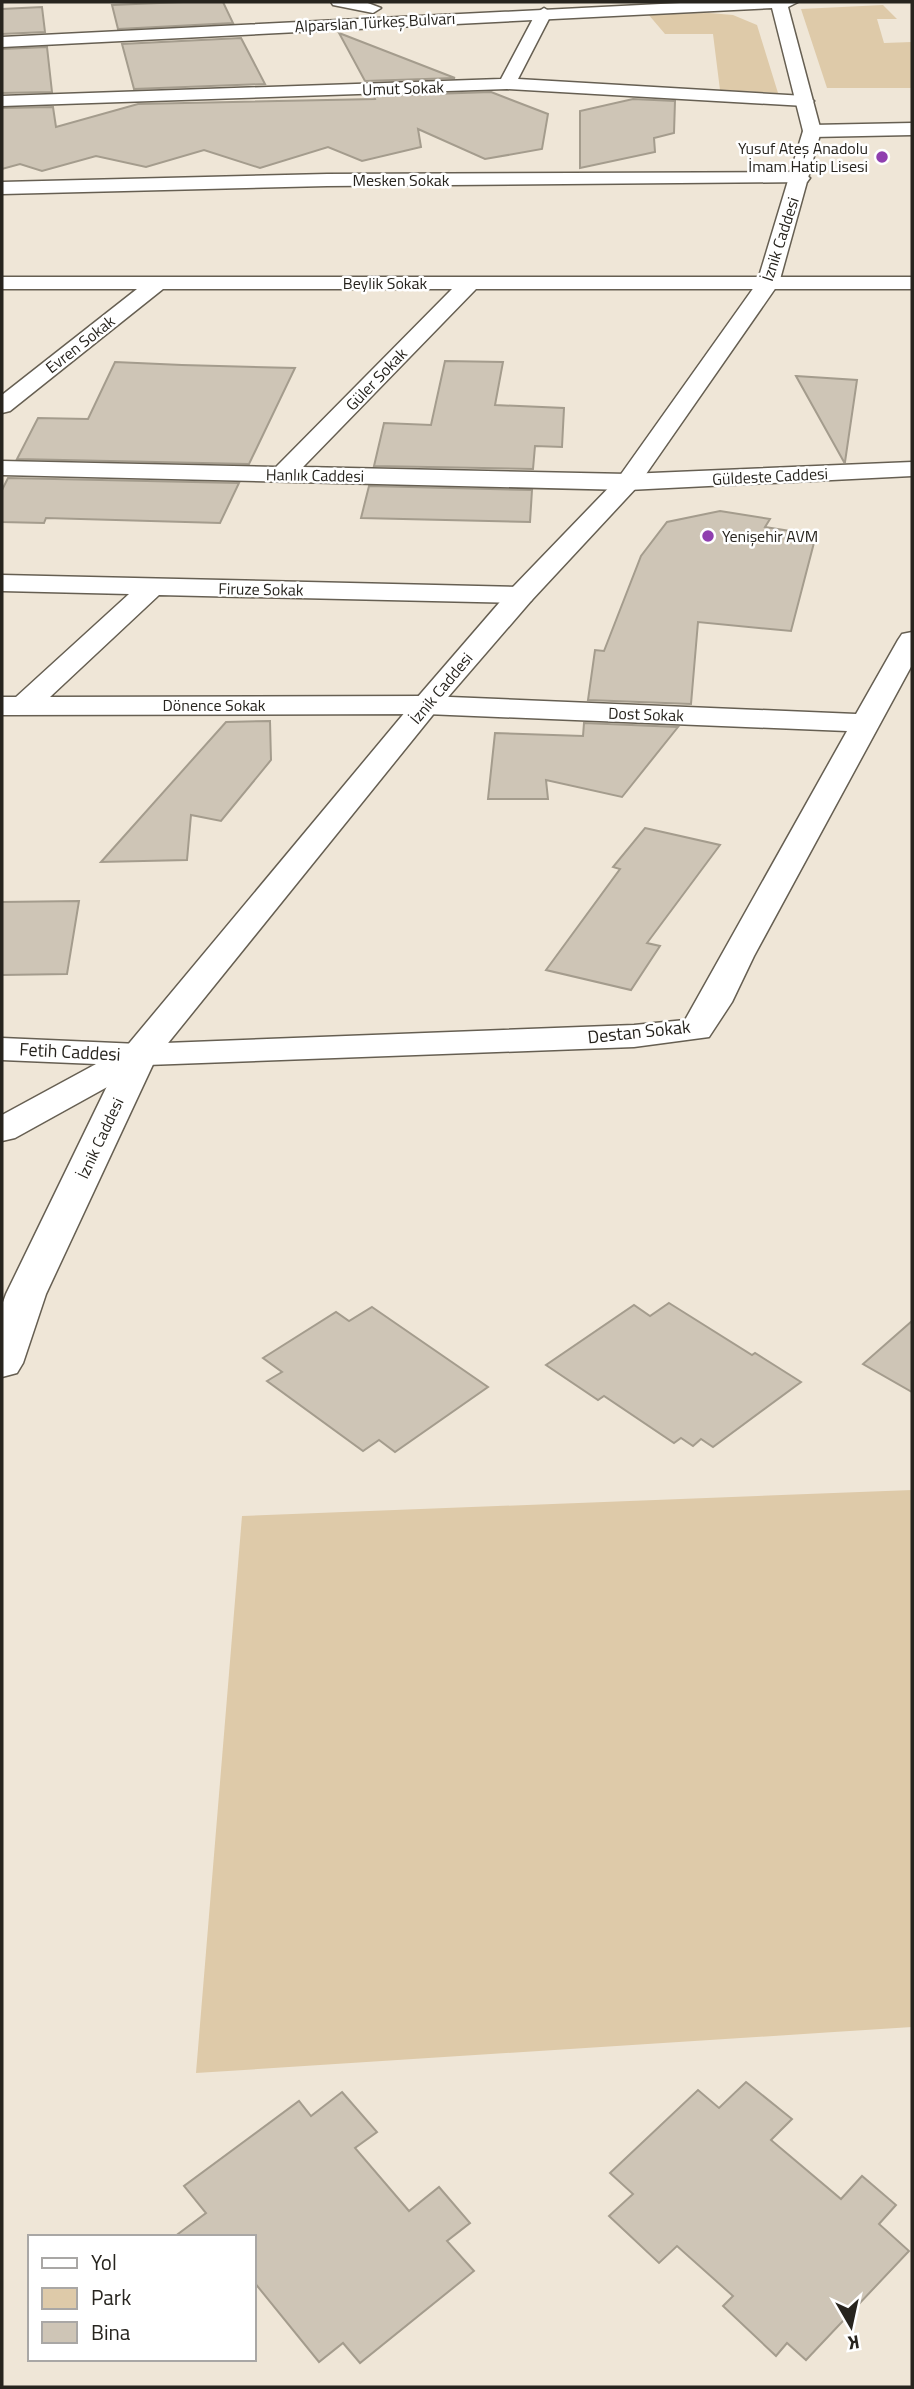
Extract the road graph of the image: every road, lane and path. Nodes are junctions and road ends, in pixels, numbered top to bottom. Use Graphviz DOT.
graph roads {
  1 [pos="340,2"];
  2 [pos="497,2"];
  3 [pos="779,2"];
  4 [pos="790,2"];
  5 [pos="373,8"];
  6 [pos="544,13"];
  7 [pos="2,27"];
  8 [pos="2,42"];
  9 [pos="507,84"];
  10 [pos="2,101"];
  11 [pos="805,101"];
  12 [pos="912,129"];
  13 [pos="812,131"];
  14 [pos="800,178"];
  15 [pos="2,188"];
  16 [pos="2,283"];
  17 [pos="159,283"];
  18 [pos="470,283"];
  19 [pos="768,283"];
  20 [pos="912,283"];
  21 [pos="2,406"];
  22 [pos="2,468"];
  23 [pos="912,470"];
  24 [pos="282,475"];
  25 [pos="628,482"];
  26 [pos="2,583"];
  27 [pos="152,587"];
  28 [pos="521,595"];
  29 [pos="912,640"];
  30 [pos="426,705"];
  31 [pos="13,706"];
  32 [pos="866,723"];
  33 [pos="2,1049"];
  34 [pos="139,1055"];
  35 [pos="2,1130"];
  36 [pos="2,1363"];
  1 -- 5 [label="street"];
  2 -- 5 [label="street, Alparslan Türkeş Bulvarı"];
  3 -- 4 [label="street, Alparslan Türkeş Bulvarı"];
  3 -- 6 [label="street, Alparslan Türkeş Bulvarı"];
  3 -- 11 [label="street, İznik Caddesi"];
  5 -- 7 [label="street, Alparslan Türkeş Bulvarı"];
  6 -- 8 [label="street, Alparslan Türkeş Bulvarı"];
  6 -- 9 [label="street"];
  9 -- 10 [label="street, Umut Sokak"];
  9 -- 11 [label="street, Umut Sokak"];
  11 -- 13 [label="street, İznik Caddesi"];
  12 -- 13 [label="street"];
  13 -- 14 [label="street, İznik Caddesi"];
  14 -- 15 [label="street, Mesken Sokak"];
  14 -- 19 [label="street, İznik Caddesi"];
  16 -- 17 [label="street, Beylik Sokak"];
  17 -- 18 [label="street, Beylik Sokak"];
  17 -- 21 [label="street, Evren Sokak"];
  18 -- 19 [label="street, Beylik Sokak"];
  18 -- 24 [label="street, Güler Sokak"];
  19 -- 20 [label="street, Beylik Sokak"];
  19 -- 25 [label="street, İznik Caddesi"];
  22 -- 24 [label="street, Hanlık Caddesi"];
  23 -- 25 [label="street, Güldeste Caddesi"];
  24 -- 25 [label="street, Hanlık Caddesi"];
  25 -- 28 [label="street, İznik Caddesi"];
  26 -- 27 [label="street, Firuze Sokak"];
  27 -- 28 [label="street, Firuze Sokak"];
  27 -- 31 [label="street"];
  28 -- 30 [label="street, İznik Caddesi"];
  29 -- 32 [label="street, Destan Sokak"];
  30 -- 31 [label="street, Dönence Sokak"];
  30 -- 32 [label="street, Dost Sokak"];
  30 -- 34 [label="street, İznik Caddesi"];
  32 -- 34 [label="street, Destan Sokak"];
  33 -- 34 [label="street, Fetih Caddesi"];
  34 -- 35 [label="street"];
  34 -- 36 [label="street, İznik Caddesi"];
}
